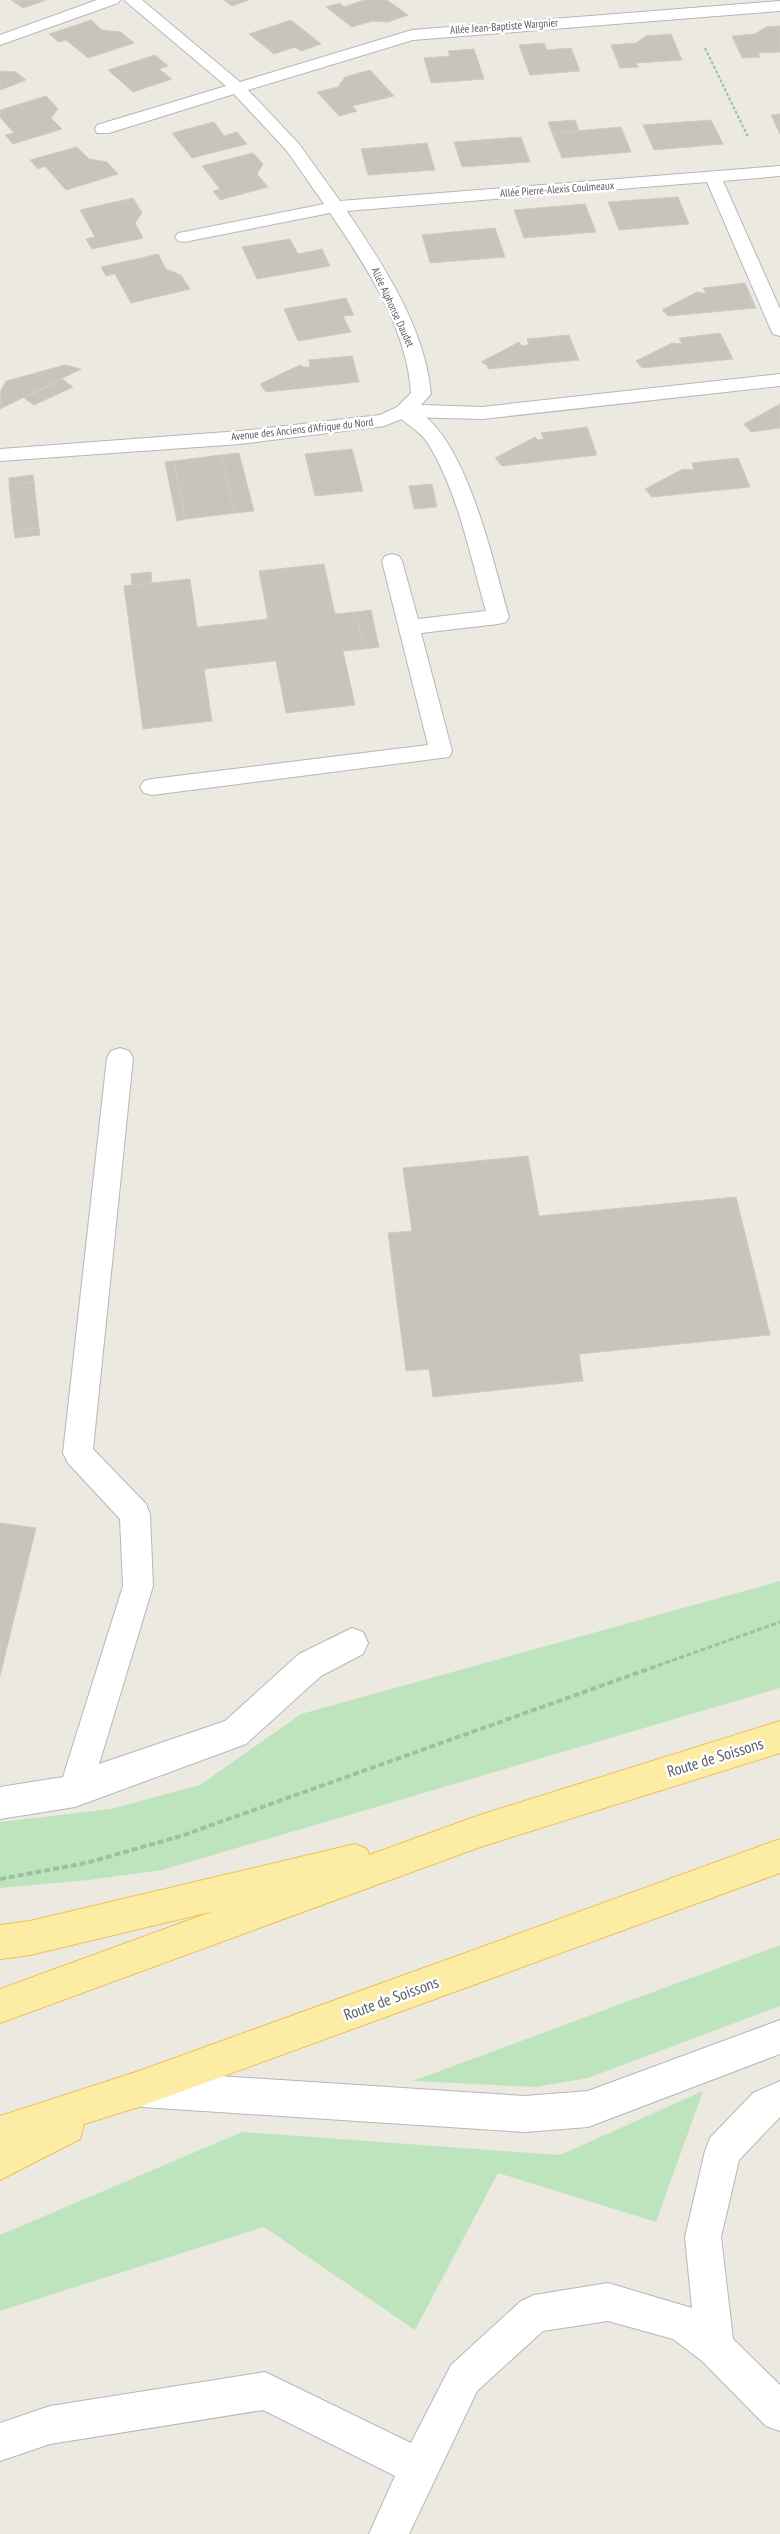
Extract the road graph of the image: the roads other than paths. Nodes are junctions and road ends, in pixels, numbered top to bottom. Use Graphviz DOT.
graph roads {
  1 [pos="112,0"];
  2 [pos="132,0"];
  3 [pos="635,0"];
  4 [pos="780,6"];
  5 [pos="643,16"];
  6 [pos="0,40"];
  7 [pos="236,88"];
  8 [pos="104,129"];
  9 [pos="773,172"];
  10 [pos="713,177"];
  11 [pos="335,207"];
  12 [pos="184,237"];
  13 [pos="780,330"];
  14 [pos="780,380"];
  15 [pos="404,411"];
  16 [pos="0,454"];
  17 [pos="392,561"];
  18 [pos="409,627"];
  19 [pos="152,787"];
  20 [pos="120,1058"];
  21 [pos="352,1643"];
  22 [pos="780,1737"];
  23 [pos="75,1789"];
  24 [pos="0,1803"];
  25 [pos="480,1831"];
  26 [pos="780,1856"];
  27 [pos="0,1942"];
  28 [pos="0,2006"];
  29 [pos="780,2038"];
  30 [pos="139,2089"];
  31 [pos="780,2099"];
  32 [pos="0,2134"];
  33 [pos="0,2162"];
  34 [pos="715,2348"];
  35 [pos="780,2412"];
  36 [pos="0,2442"];
  37 [pos="418,2467"];
  38 [pos="389,2534"];
  1 -- 6 [label="street"];
  2 -- 7 [label="street, Allée Alphonse Daudet"];
  3 -- 5 [label="street"];
  4 -- 5 [label="street, Allée Jean-Baptiste Wargnier"];
  5 -- 7 [label="street, Allée Jean-Baptiste Wargnier"];
  7 -- 8 [label="street"];
  7 -- 11 [label="street, Allée Alphonse Daudet"];
  9 -- 10 [label="street, Allée Pierre-Alexis Coulmeaux"];
  10 -- 11 [label="street, Allée Pierre-Alexis Coulmeaux"];
  10 -- 13 [label="street"];
  11 -- 12 [label="street"];
  11 -- 15 [label="street, Allée Alphonse Daudet"];
  14 -- 15 [label="street, Avenue des Anciens d'Afrique du Nord"];
  15 -- 16 [label="street, Avenue des Anciens d'Afrique du Nord"];
  15 -- 18 [label="street"];
  17 -- 18 [label="street"];
  18 -- 19 [label="street"];
  20 -- 23 [label="street"];
  21 -- 23 [label="street"];
  22 -- 25 [label="main road, Route de Soissons"];
  23 -- 24 [label="street"];
  25 -- 27 [label="main road"];
  25 -- 28 [label="main road, Route de Soissons"];
  26 -- 30 [label="main road, Route de Soissons"];
  29 -- 30 [label="street"];
  30 -- 32 [label="main road, Route de Soissons"];
  30 -- 33 [label="main road"];
  31 -- 34 [label="street"];
  34 -- 35 [label="street"];
  34 -- 37 [label="street"];
  36 -- 37 [label="street"];
  37 -- 38 [label="street"];
}
